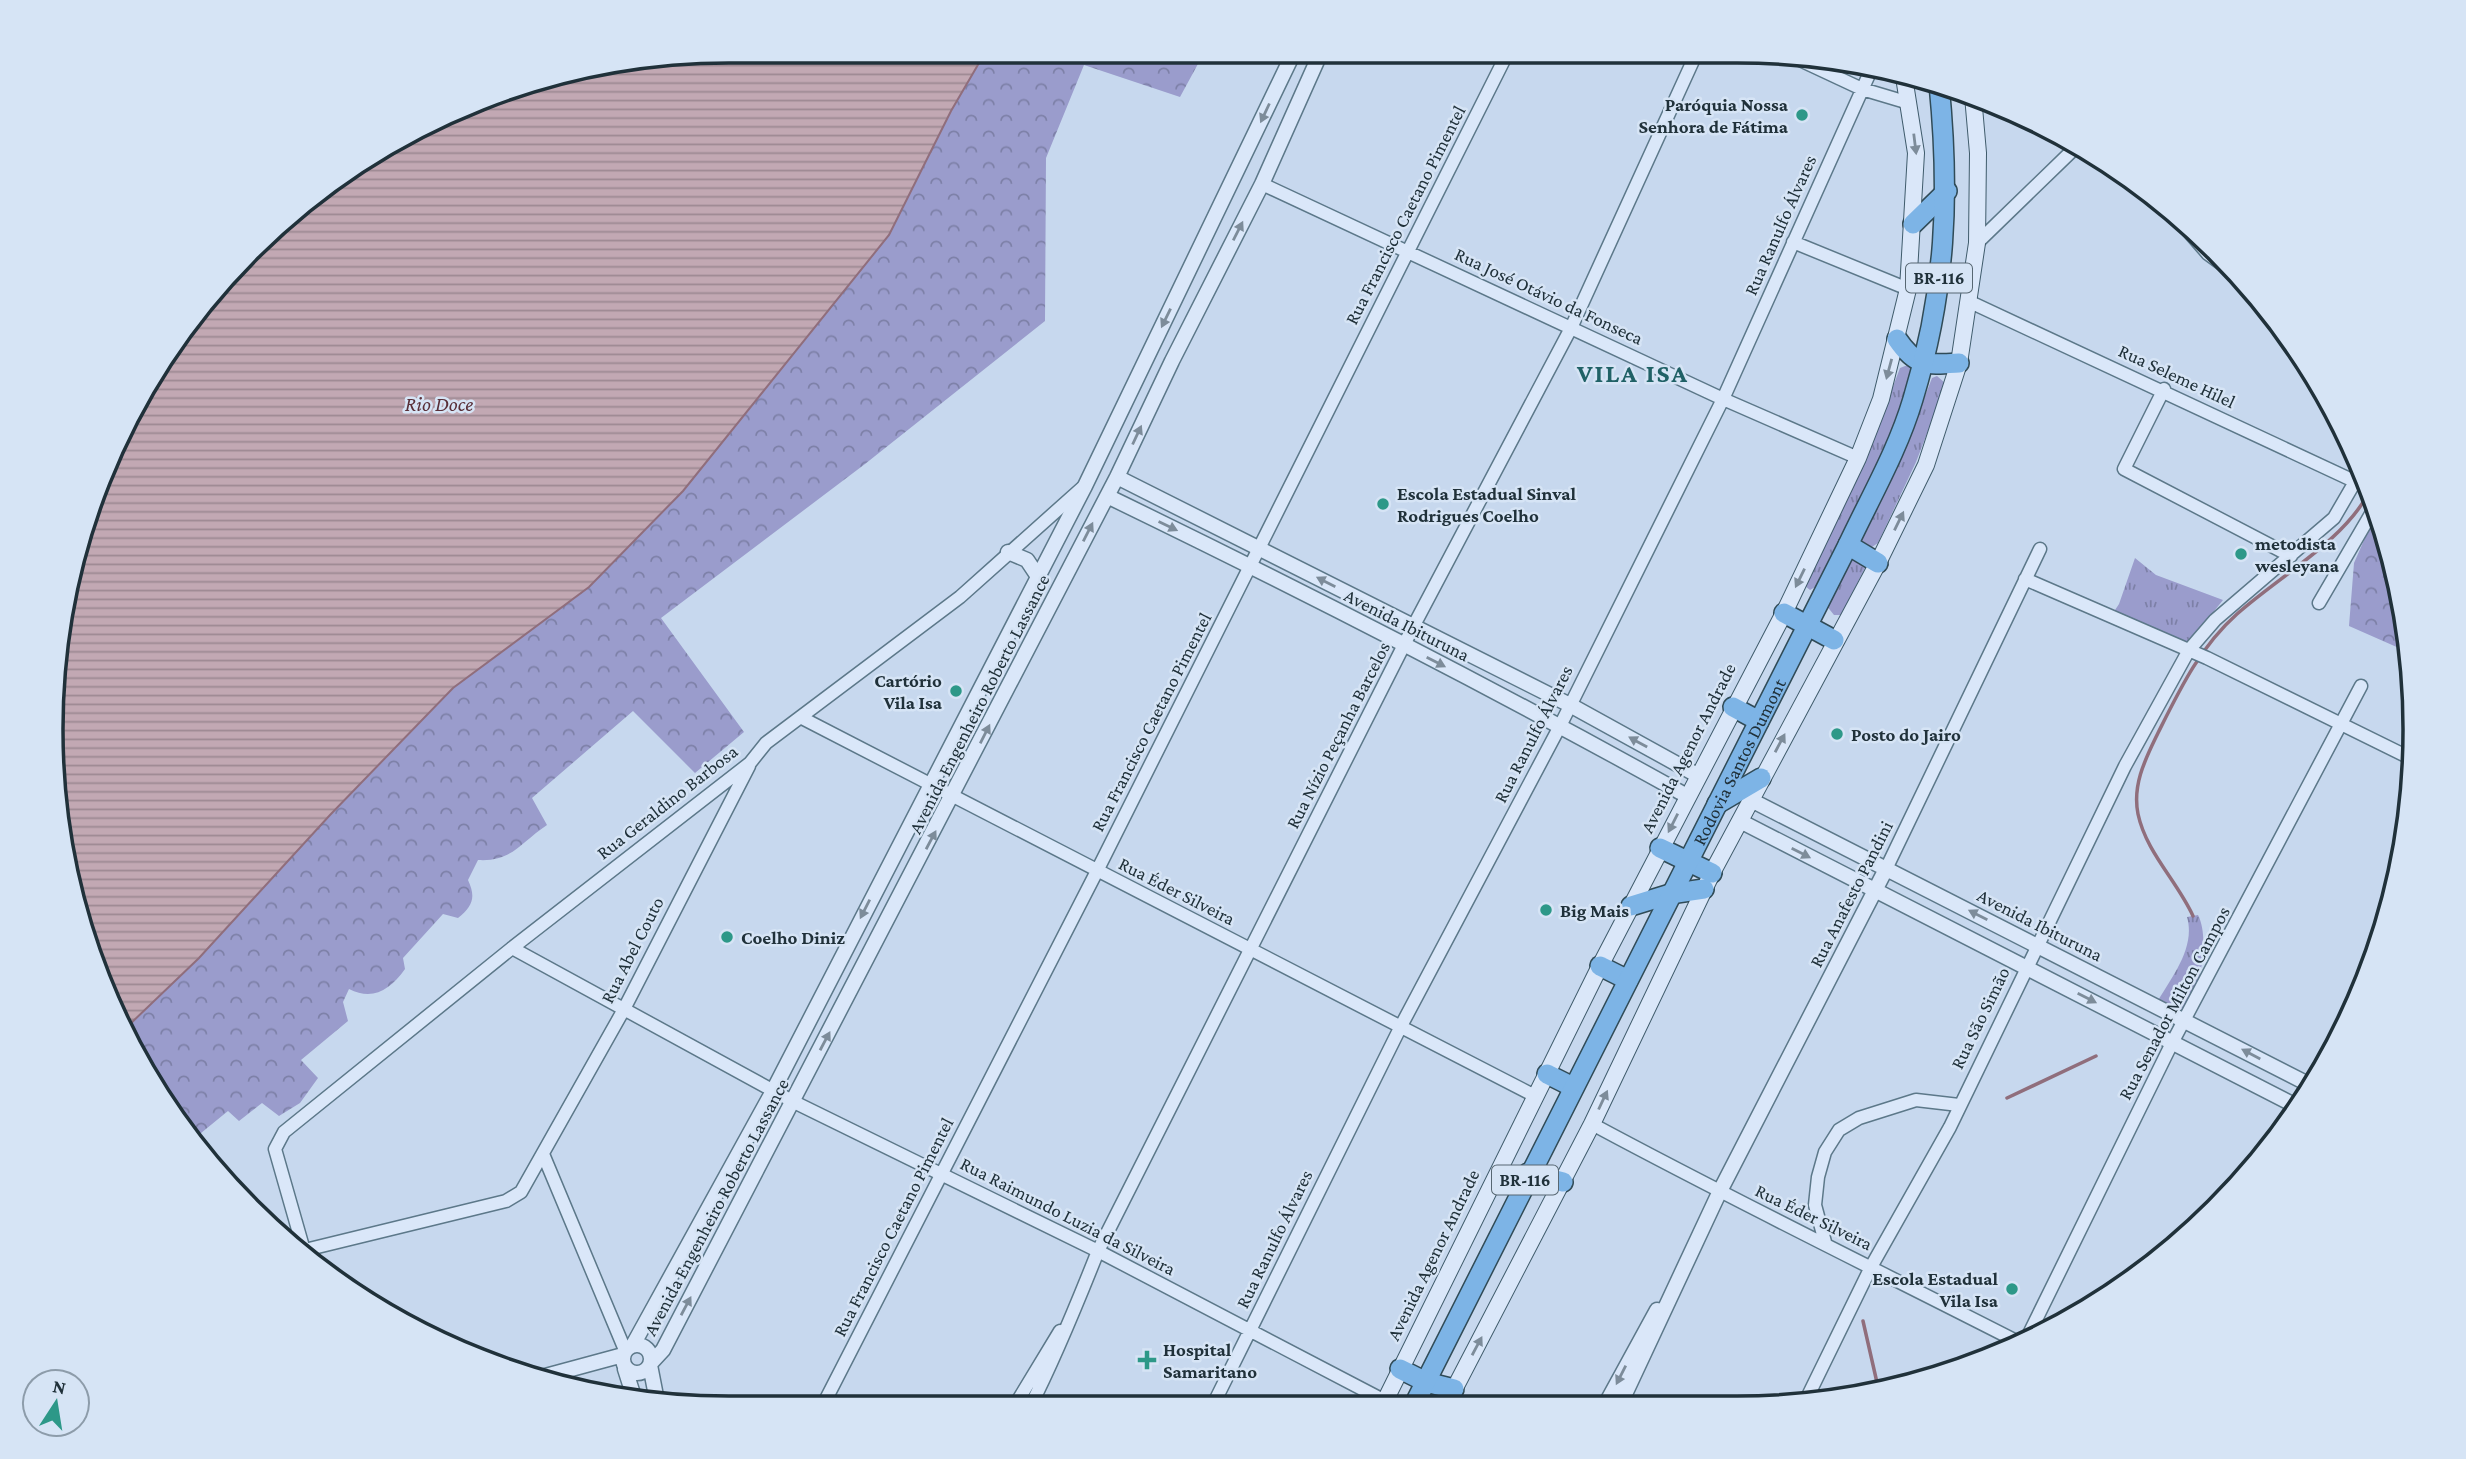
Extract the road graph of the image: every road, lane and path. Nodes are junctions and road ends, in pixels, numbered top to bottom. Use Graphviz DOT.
graph roads {
  1 [pos="1289,63"];
  2 [pos="1316,63"];
  3 [pos="1502,63"];
  4 [pos="1692,63"];
  5 [pos="1818,68"];
  6 [pos="1868,76"];
  7 [pos="1906,85"];
  8 [pos="1862,89"];
  9 [pos="1940,95"];
  10 [pos="1909,103"];
  11 [pos="1974,107"];
  12 [pos="2071,152"];
  13 [pos="1262,184"];
  14 [pos="1947,191"];
  15 [pos="1913,224"];
  16 [pos="1793,242"];
  17 [pos="1978,243"];
  18 [pos="1408,252"];
  19 [pos="1908,289"];
  20 [pos="1968,301"];
  21 [pos="1571,328"];
  22 [pos="1897,340"];
  23 [pos="1150,352"];
  24 [pos="1171,361"];
  25 [pos="1959,363"];
  26 [pos="1922,364"];
  27 [pos="2164,389"];
  28 [pos="1723,398"];
  29 [pos="1858,458"];
  30 [pos="1116,477"];
  31 [pos="2355,482"];
  32 [pos="2356,484"];
  33 [pos="1085,486"];
  34 [pos="1107,496"];
  35 [pos="2369,518"];
  36 [pos="1848,545"];
  37 [pos="1260,549"];
  38 [pos="2039,550"];
  39 [pos="1008,552"];
  40 [pos="2291,556"];
  41 [pos="1878,563"];
  42 [pos="1251,566"];
  43 [pos="1037,575"];
  44 [pos="2025,579"];
  45 [pos="2319,603"];
  46 [pos="1784,612"];
  47 [pos="1806,625"];
  48 [pos="1413,627"];
  49 [pos="1834,640"];
  50 [pos="1404,646"];
  51 [pos="2189,650"];
  52 [pos="2361,686"];
  53 [pos="1570,705"];
  54 [pos="1732,707"];
  55 [pos="802,718"];
  56 [pos="1759,720"];
  57 [pos="2342,723"];
  58 [pos="1560,726"];
  59 [pos="2402,754"];
  60 [pos="750,763"];
  61 [pos="1698,775"];
  62 [pos="1761,778"];
  63 [pos="929,783"];
  64 [pos="954,795"];
  65 [pos="1687,796"];
  66 [pos="1751,800"];
  67 [pos="1716,805"];
  68 [pos="1740,821"];
  69 [pos="1660,848"];
  70 [pos="1687,862"];
  71 [pos="1886,869"];
  72 [pos="1097,871"];
  73 [pos="1708,881"];
  74 [pos="1874,891"];
  75 [pos="1670,894"];
  76 [pos="1631,906"];
  77 [pos="2039,946"];
  78 [pos="512,948"];
  79 [pos="1252,950"];
  80 [pos="1600,965"];
  81 [pos="2026,967"];
  82 [pos="1628,980"];
  83 [pos="623,1010"];
  84 [pos="2185,1019"];
  85 [pos="1401,1026"];
  86 [pos="2172,1043"];
  87 [pos="1547,1074"];
  88 [pos="2303,1081"];
  89 [pos="1573,1087"];
  90 [pos="773,1091"];
  91 [pos="1535,1096"];
  92 [pos="794,1102"];
  93 [pos="2289,1102"];
  94 [pos="1959,1105"];
  95 [pos="1592,1124"];
  96 [pos="543,1154"];
  97 [pos="1528,1173"];
  98 [pos="941,1174"];
  99 [pos="1563,1182"];
  100 [pos="1719,1193"];
  101 [pos="698,1228"];
  102 [pos="721,1239"];
  103 [pos="301,1240"];
  104 [pos="1825,1242"];
  105 [pos="311,1247"];
  106 [pos="1098,1251"];
  107 [pos="1693,1253"];
  108 [pos="1871,1267"];
  109 [pos="1066,1322"];
  110 [pos="2033,1326"];
  111 [pos="1249,1332"];
  112 [pos="2009,1337"];
  113 [pos="627,1355"];
  114 [pos="650,1364"];
  115 [pos="1400,1369"];
  116 [pos="557,1373"];
  117 [pos="1426,1382"];
  118 [pos="633,1388"];
  119 [pos="655,1391"];
  120 [pos="1810,1391"];
  121 [pos="828,1396"];
  122 [pos="1021,1396"];
  123 [pos="1036,1396"];
  124 [pos="1217,1396"];
  125 [pos="1368,1396"];
  126 [pos="1387,1396"];
  127 [pos="1419,1396"];
  128 [pos="1447,1396"];
  129 [pos="1451,1396"];
  130 [pos="1610,1396"];
  131 [pos="1624,1396"];
  1 -- 23 [label="street, Avenida Engenheiro Roberto Lassance, one-way"];
  2 -- 13 [label="street, Avenida Engenheiro Roberto Lassance"];
  3 -- 18 [label="street, Rua Francisco Caetano Pimentel"];
  4 -- 21 [label="street, Rua Nízio Peçanha Barcelos"];
  5 -- 8 [label="street"];
  6 -- 8 [label="street, Rua Ranulfo Álvares"];
  7 -- 10 [label="main road, Avenida Agenor Andrade"];
  8 -- 10 [label="street"];
  8 -- 16 [label="street, Rua Ranulfo Álvares"];
  9 -- 14 [label="highway, Rodovia Santos Dumont / BR-116"];
  10 -- 15 [label="main road, Avenida Agenor Andrade, one-way"];
  11 -- 17 [label="main road"];
  12 -- 17 [label="street"];
  13 -- 18 [label="street, Rua José Otávio da Fonseca"];
  24 -- 13 [label="street, Avenida Engenheiro Roberto Lassance, one-way"];
  14 -- 15 [label="highway"];
  14 -- 26 [label="highway, Rodovia Santos Dumont / BR-116"];
  15 -- 19 [label="main road, Avenida Agenor Andrade"];
  16 -- 19 [label="street"];
  16 -- 28 [label="street, Rua Ranulfo Álvares"];
  17 -- 20 [label="main road"];
  18 -- 21 [label="street, Rua José Otávio da Fonseca"];
  18 -- 37 [label="street, Rua Francisco Caetano Pimentel"];
  19 -- 22 [label="main road, Avenida Agenor Andrade"];
  20 -- 25 [label="main road"];
  20 -- 27 [label="street, Rua Seleme Hilel"];
  21 -- 28 [label="street, Rua José Otávio da Fonseca"];
  21 -- 48 [label="street, Rua Nízio Peçanha Barcelos"];
  22 -- 26 [label="highway"];
  22 -- 29 [label="main road, Avenida Agenor Andrade, one-way"];
  23 -- 24 [label="street"];
  23 -- 33 [label="street, Avenida Engenheiro Roberto Lassance"];
  30 -- 24 [label="street, Avenida Engenheiro Roberto Lassance, one-way"];
  25 -- 26 [label="highway"];
  41 -- 25 [label="main road, one-way"];
  26 -- 36 [label="highway, Rodovia Santos Dumont / BR-116"];
  27 -- 31 [label="street, Rua Seleme Hilel"];
  27 -- 40 [label="street"];
  28 -- 29 [label="street, Rua José Otávio da Fonseca"];
  28 -- 53 [label="street, Rua Ranulfo Álvares"];
  29 -- 46 [label="main road, Avenida Agenor Andrade, one-way"];
  30 -- 34 [label="street, Avenida Engenheiro Roberto Lassance"];
  30 -- 37 [label="street, Avenida Ibituruna"];
  32 -- 40 [label="street, Rua São Simão"];
  33 -- 39 [label="street, Rua Geraldino Barbosa"];
  33 -- 43 [label="street, Avenida Engenheiro Roberto Lassance"];
  34 -- 42 [label="street, Avenida Ibituruna, one-way"];
  64 -- 34 [label="street, Avenida Engenheiro Roberto Lassance, one-way"];
  35 -- 45 [label="street"];
  36 -- 41 [label="highway"];
  36 -- 47 [label="highway, Rodovia Santos Dumont / BR-116"];
  37 -- 42 [label="street, Rua Francisco Caetano Pimentel"];
  48 -- 37 [label="street, Avenida Ibituruna, one-way"];
  38 -- 44 [label="street, Rua Anafesto Pandini"];
  39 -- 43 [label="street"];
  39 -- 55 [label="street, Rua Geraldino Barbosa"];
  40 -- 51 [label="street, Rua São Simão"];
  41 -- 49 [label="main road"];
  42 -- 50 [label="street, Avenida Ibituruna"];
  42 -- 72 [label="street, Rua Francisco Caetano Pimentel"];
  43 -- 63 [label="street, Avenida Engenheiro Roberto Lassance"];
  44 -- 51 [label="street"];
  44 -- 71 [label="street, Rua Anafesto Pandini"];
  46 -- 47 [label="highway"];
  46 -- 54 [label="main road, Avenida Agenor Andrade"];
  47 -- 49 [label="highway"];
  47 -- 56 [label="highway, Rodovia Santos Dumont / BR-116"];
  48 -- 50 [label="street, Rua Nízio Peçanha Barcelos"];
  48 -- 53 [label="street, Avenida Ibituruna"];
  62 -- 49 [label="main road, one-way"];
  50 -- 58 [label="street, Avenida Ibituruna, one-way"];
  50 -- 79 [label="street, Rua Nízio Peçanha Barcelos"];
  51 -- 57 [label="street"];
  51 -- 77 [label="street, Rua São Simão"];
  52 -- 57 [label="street, Rua Senador Milton Campos"];
  53 -- 58 [label="street, Rua Ranulfo Álvares"];
  61 -- 53 [label="street, Avenida Ibituruna, one-way"];
  54 -- 56 [label="highway"];
  54 -- 61 [label="main road, Avenida Agenor Andrade"];
  55 -- 60 [label="street, Rua Geraldino Barbosa"];
  55 -- 63 [label="street, Rua Éder Silveira"];
  56 -- 67 [label="highway, Rodovia Santos Dumont / BR-116"];
  57 -- 59 [label="street"];
  57 -- 84 [label="street, Rua Senador Milton Campos"];
  58 -- 65 [label="street, Avenida Ibituruna"];
  58 -- 85 [label="street, Rua Ranulfo Álvares"];
  60 -- 78 [label="street, Rua Geraldino Barbosa"];
  60 -- 83 [label="street, Rua Abel Couto"];
  61 -- 65 [label="main road, Avenida Agenor Andrade"];
  62 -- 66 [label="main road"];
  62 -- 67 [label="highway"];
  63 -- 64 [label="street, Rua Éder Silveira"];
  63 -- 90 [label="street, Avenida Engenheiro Roberto Lassance, one-way"];
  64 -- 72 [label="street, Rua Éder Silveira"];
  92 -- 64 [label="street, Avenida Engenheiro Roberto Lassance, one-way"];
  65 -- 69 [label="main road, Avenida Agenor Andrade, one-way"];
  66 -- 68 [label="main road"];
  66 -- 71 [label="street, Avenida Ibituruna"];
  67 -- 70 [label="highway, Rodovia Santos Dumont / BR-116"];
  68 -- 73 [label="main road"];
  68 -- 74 [label="street, one-way"];
  69 -- 70 [label="highway"];
  69 -- 76 [label="main road, Avenida Agenor Andrade"];
  70 -- 73 [label="highway"];
  70 -- 75 [label="highway, Rodovia Santos Dumont / BR-116"];
  71 -- 74 [label="street, Rua Anafesto Pandini"];
  77 -- 71 [label="street, Avenida Ibituruna, one-way"];
  72 -- 79 [label="street, Rua Éder Silveira"];
  72 -- 98 [label="street, Rua Francisco Caetano Pimentel"];
  73 -- 75 [label="highway"];
  95 -- 73 [label="main road, one-way"];
  74 -- 81 [label="street"];
  74 -- 100 [label="street, Rua Anafesto Pandini"];
  75 -- 76 [label="highway"];
  75 -- 82 [label="highway, Rodovia Santos Dumont / BR-116"];
  76 -- 80 [label="main road, Avenida Agenor Andrade"];
  77 -- 81 [label="street, Rua São Simão"];
  77 -- 84 [label="street, Avenida Ibituruna"];
  78 -- 83 [label="street, Rua Raimundo Luzia da Silveira"];
  78 -- 103 [label="street, Rua Geraldino Barbosa"];
  79 -- 85 [label="street, Rua Éder Silveira"];
  79 -- 106 [label="street, Rua Nízio Peçanha Barcelos"];
  80 -- 82 [label="highway"];
  80 -- 87 [label="main road, Avenida Agenor Andrade"];
  81 -- 86 [label="street, one-way"];
  81 -- 94 [label="street, Rua São Simão"];
  82 -- 89 [label="highway, Rodovia Santos Dumont / BR-116"];
  83 -- 90 [label="street, Rua Raimundo Luzia da Silveira"];
  83 -- 96 [label="street, Rua Abel Couto"];
  84 -- 86 [label="street, Rua Senador Milton Campos"];
  88 -- 84 [label="street, Avenida Ibituruna, one-way"];
  85 -- 91 [label="street, Rua Éder Silveira"];
  85 -- 111 [label="street, Rua Ranulfo Álvares"];
  86 -- 93 [label="street"];
  86 -- 110 [label="street, Rua Senador Milton Campos"];
  87 -- 89 [label="highway"];
  87 -- 91 [label="main road, Avenida Agenor Andrade"];
  89 -- 97 [label="highway, Rodovia Santos Dumont / BR-116"];
  90 -- 92 [label="street, Rua Raimundo Luzia da Silveira"];
  90 -- 101 [label="street, Avenida Engenheiro Roberto Lassance"];
  91 -- 115 [label="main road, Avenida Agenor Andrade"];
  92 -- 98 [label="street, Rua Raimundo Luzia da Silveira"];
  92 -- 102 [label="street, Avenida Engenheiro Roberto Lassance"];
  94 -- 104 [label="street"];
  94 -- 108 [label="street, Rua São Simão"];
  95 -- 99 [label="main road"];
  95 -- 100 [label="street, Rua Éder Silveira"];
  96 -- 105 [label="street, Rua Abel Couto"];
  96 -- 113 [label="street"];
  97 -- 99 [label="highway"];
  97 -- 117 [label="highway, Rodovia Santos Dumont / BR-116"];
  98 -- 106 [label="street, Rua Raimundo Luzia da Silveira"];
  98 -- 121 [label="street, Rua Francisco Caetano Pimentel"];
  129 -- 99 [label="main road, one-way"];
  100 -- 104 [label="street, Rua Éder Silveira"];
  100 -- 107 [label="street, Rua Anafesto Pandini"];
  101 -- 102 [label="street"];
  101 -- 113 [label="street, Avenida Engenheiro Roberto Lassance"];
  114 -- 102 [label="street, Avenida Engenheiro Roberto Lassance, one-way"];
  104 -- 108 [label="street, Rua Éder Silveira"];
  106 -- 109 [label="street, Rua Nízio Peçanha Barcelos"];
  106 -- 111 [label="street, Rua Raimundo Luzia da Silveira"];
  107 -- 130 [label="street, Rua Anafesto Pandini, one-way"];
  107 -- 131 [label="street, Rua Anafesto Pandini"];
  108 -- 112 [label="street, Rua Éder Silveira"];
  108 -- 120 [label="street, Rua São Simão"];
  109 -- 122 [label="street, Rua Nízio Peçanha Barcelos"];
  109 -- 123 [label="street, Rua Nízio Peçanha Barcelos"];
  111 -- 124 [label="street, Rua Ranulfo Álvares"];
  111 -- 125 [label="street, Rua Raimundo Luzia da Silveira"];
  113 -- 114 [label="street"];
  113 -- 114 [label="street"];
  113 -- 116 [label="street"];
  113 -- 118 [label="street"];
  114 -- 119 [label="street"];
  115 -- 117 [label="highway"];
  115 -- 126 [label="main road, Avenida Agenor Andrade"];
  117 -- 127 [label="highway, Rodovia Santos Dumont / BR-116"];
  117 -- 128 [label="highway"];
}
